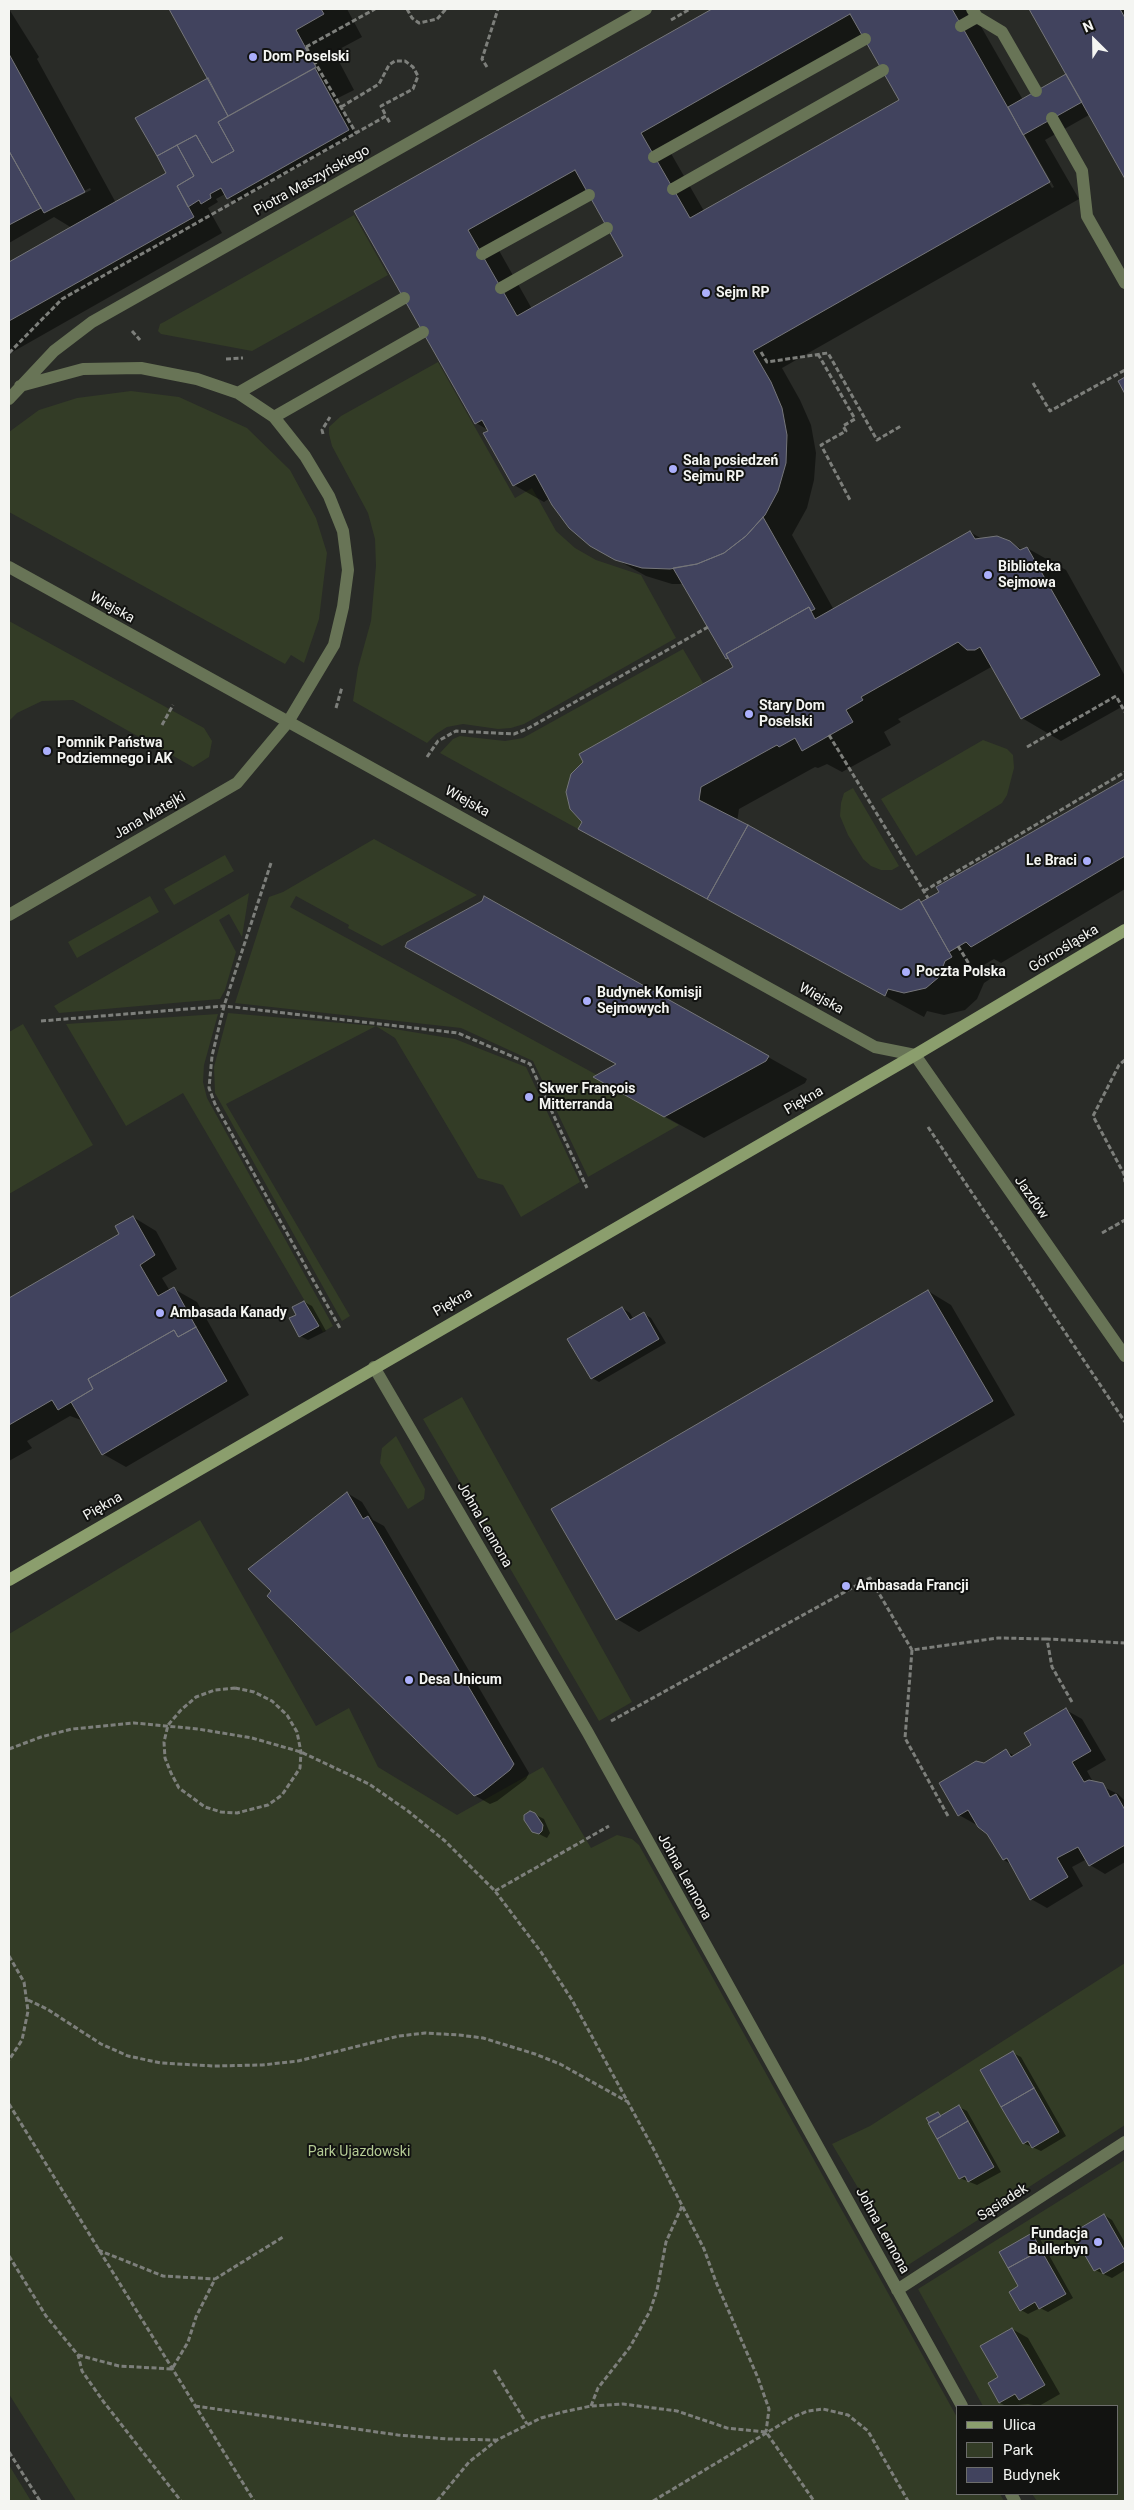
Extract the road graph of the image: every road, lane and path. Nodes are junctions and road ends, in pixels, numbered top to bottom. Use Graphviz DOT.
graph roads {
  1 [pos="375,9"];
  2 [pos="407,9"];
  3 [pos="446,9"];
  4 [pos="498,9"];
  5 [pos="646,9"];
  6 [pos="690,9"];
  7 [pos="974,13"];
  8 [pos="668,21"];
  9 [pos="961,26"];
  10 [pos="865,39"];
  11 [pos="486,67"];
  12 [pos="883,70"];
  13 [pos="1036,91"];
  14 [pos="341,107"];
  15 [pos="386,116"];
  16 [pos="1052,118"];
  17 [pos="390,123"];
  18 [pos="356,133"];
  19 [pos="654,158"];
  20 [pos="673,189"];
  21 [pos="588,194"];
  22 [pos="202,220"];
  23 [pos="206,228"];
  24 [pos="607,228"];
  25 [pos="482,254"];
  26 [pos="1125,283"];
  27 [pos="501,288"];
  28 [pos="404,298"];
  29 [pos="134,325"];
  30 [pos="423,332"];
  31 [pos="146,342"];
  32 [pos="761,352"];
  33 [pos="9,353"];
  34 [pos="818,354"];
  35 [pos="219,358"];
  36 [pos="246,358"];
  37 [pos="1125,370"];
  38 [pos="1033,382"];
  39 [pos="20,386"];
  40 [pos="238,393"];
  41 [pos="9,399"];
  42 [pos="332,415"];
  43 [pos="274,417"];
  44 [pos="901,426"];
  45 [pos="324,437"];
  46 [pos="850,500"];
  47 [pos="9,567"];
  48 [pos="708,627"];
  49 [pos="172,705"];
  50 [pos="1125,712"];
  51 [pos="288,722"];
  52 [pos="162,725"];
  53 [pos="829,735"];
  54 [pos="1026,747"];
  55 [pos="426,757"];
  56 [pos="1125,772"];
  57 [pos="271,863"];
  58 [pos="924,890"];
  59 [pos="928,898"];
  60 [pos="9,915"];
  61 [pos="1125,930"];
  62 [pos="958,946"];
  63 [pos="974,972"];
  64 [pos="224,1006"];
  65 [pos="41,1021"];
  66 [pos="915,1055"];
  67 [pos="1125,1060"];
  68 [pos="928,1127"];
  69 [pos="1125,1182"];
  70 [pos="587,1188"];
  71 [pos="1125,1220"];
  72 [pos="1102,1233"];
  73 [pos="341,1330"];
  74 [pos="1125,1356"];
  75 [pos="374,1367"];
  76 [pos="1125,1422"];
  77 [pos="9,1580"];
  78 [pos="1047,1639"];
  79 [pos="1125,1643"];
  80 [pos="912,1650"];
  81 [pos="1072,1702"];
  82 [pos="168,1725"];
  83 [pos="588,1733"];
  84 [pos="9,1749"];
  85 [pos="301,1752"];
  86 [pos="948,1816"];
  87 [pos="586,1839"];
  88 [pos="495,1891"];
  89 [pos="9,1956"];
  90 [pos="28,2000"];
  91 [pos="9,2060"];
  92 [pos="628,2102"];
  93 [pos="9,2104"];
  94 [pos="1125,2142"];
  95 [pos="682,2206"];
  96 [pos="283,2237"];
  97 [pos="98,2250"];
  98 [pos="9,2256"];
  99 [pos="215,2279"];
  100 [pos="897,2290"];
  101 [pos="78,2355"];
  102 [pos="172,2369"];
  103 [pos="494,2370"];
  104 [pos="961,2405"];
  105 [pos="194,2406"];
  106 [pos="591,2406"];
  107 [pos="526,2424"];
  108 [pos="766,2432"];
  109 [pos="497,2440"];
  110 [pos="9,2452"];
  111 [pos="40,2501"];
  112 [pos="181,2501"];
  113 [pos="254,2501"];
  114 [pos="437,2501"];
  115 [pos="653,2501"];
  116 [pos="814,2501"];
  117 [pos="908,2501"];
  1 -- 14 [label="path"];
  2 -- 3 [label="path"];
  4 -- 11 [label="path"];
  5 -- 39 [label="street, Piotra Maszyńskiego"];
  6 -- 8 [label="path"];
  7 -- 9 [label="street"];
  7 -- 13 [label="street"];
  10 -- 19 [label="street"];
  12 -- 20 [label="street"];
  14 -- 15 [label="path"];
  14 -- 18 [label="path"];
  15 -- 17 [label="path"];
  15 -- 18 [label="path"];
  16 -- 26 [label="street"];
  18 -- 22 [label="path"];
  21 -- 25 [label="street"];
  22 -- 23 [label="path"];
  22 -- 33 [label="path"];
  24 -- 27 [label="street"];
  28 -- 40 [label="street"];
  29 -- 31 [label="path"];
  30 -- 43 [label="street"];
  32 -- 34 [label="path"];
  34 -- 44 [label="path"];
  34 -- 46 [label="path"];
  35 -- 36 [label="path"];
  37 -- 38 [label="path"];
  39 -- 40 [label="street, Jana Matejki"];
  39 -- 41 [label="street, Piotra Maszyńskiego"];
  40 -- 43 [label="street, Jana Matejki"];
  42 -- 45 [label="path"];
  43 -- 51 [label="street, Jana Matejki"];
  47 -- 51 [label="street, Wiejska"];
  48 -- 55 [label="path"];
  49 -- 52 [label="path"];
  50 -- 54 [label="path"];
  51 -- 60 [label="street, Jana Matejki"];
  51 -- 66 [label="street, Wiejska"];
  53 -- 58 [label="path"];
  56 -- 58 [label="path"];
  57 -- 64 [label="path"];
  58 -- 59 [label="path"];
  61 -- 66 [label="street, Górnośląska"];
  62 -- 63 [label="path"];
  64 -- 65 [label="path"];
  64 -- 70 [label="path"];
  64 -- 73 [label="path"];
  66 -- 74 [label="street, Jazdów"];
  66 -- 75 [label="street, Piękna"];
  67 -- 69 [label="path"];
  68 -- 76 [label="path"];
  71 -- 72 [label="path"];
  75 -- 77 [label="street, Piękna"];
  75 -- 83 [label="street, Johna Lennona"];
  78 -- 79 [label="path"];
  78 -- 80 [label="path"];
  78 -- 81 [label="path"];
  80 -- 83 [label="path"];
  80 -- 86 [label="path"];
  82 -- 84 [label="path"];
  82 -- 85 [label="path"];
  82 -- 85 [label="path"];
  82 -- 85 [label="path"];
  83 -- 100 [label="street, Johna Lennona"];
  85 -- 88 [label="path"];
  87 -- 88 [label="path"];
  88 -- 92 [label="path"];
  89 -- 90 [label="path"];
  90 -- 91 [label="path"];
  90 -- 92 [label="path"];
  92 -- 95 [label="path"];
  93 -- 97 [label="path"];
  94 -- 100 [label="street, Sąsiadek"];
  95 -- 106 [label="path"];
  95 -- 108 [label="path"];
  96 -- 99 [label="path"];
  97 -- 99 [label="path"];
  97 -- 102 [label="path"];
  98 -- 101 [label="path"];
  99 -- 102 [label="path"];
  100 -- 104 [label="street, Johna Lennona"];
  101 -- 102 [label="path"];
  101 -- 112 [label="path"];
  102 -- 105 [label="path"];
  103 -- 107 [label="path"];
  105 -- 109 [label="path"];
  105 -- 113 [label="path"];
  106 -- 107 [label="path"];
  106 -- 108 [label="path"];
  107 -- 109 [label="path"];
  108 -- 115 [label="path"];
  108 -- 116 [label="path"];
  108 -- 117 [label="path"];
  109 -- 114 [label="path"];
  110 -- 111 [label="path"];
}
